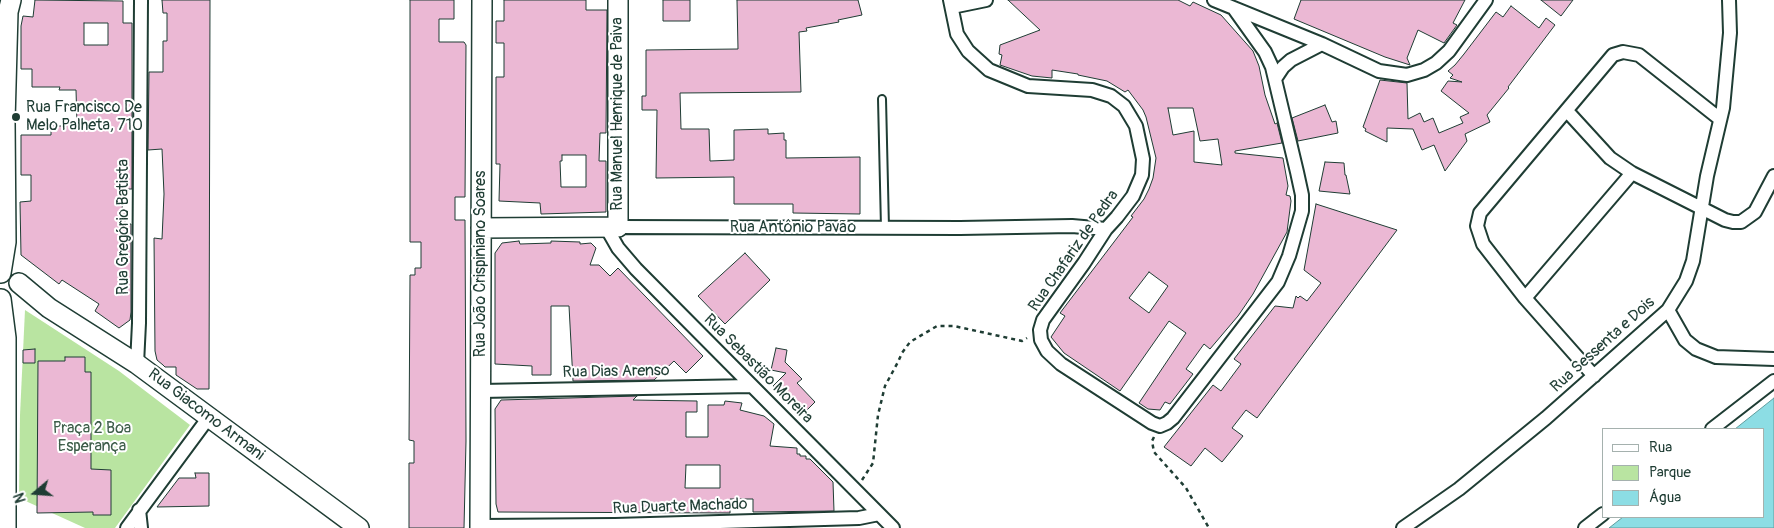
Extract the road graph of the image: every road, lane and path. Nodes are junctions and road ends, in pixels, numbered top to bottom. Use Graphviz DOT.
graph roads {
  1 [pos="11,0"];
  2 [pos="141,0"];
  3 [pos="482,0"];
  4 [pos="618,0"];
  5 [pos="986,0"];
  6 [pos="1214,0"];
  7 [pos="1486,0"];
  8 [pos="1729,0"];
  9 [pos="951,4"];
  10 [pos="1235,10"];
  11 [pos="1322,44"];
  12 [pos="1275,78"];
  13 [pos="882,99"];
  14 [pos="1566,111"];
  15 [pos="1720,119"];
  16 [pos="2,136"];
  17 [pos="1632,173"];
  18 [pos="1774,176"];
  19 [pos="1702,210"];
  20 [pos="481,228"];
  21 [pos="612,228"];
  22 [pos="885,228"];
  23 [pos="1106,229"];
  24 [pos="8,287"];
  25 [pos="1525,298"];
  26 [pos="1668,310"];
  27 [pos="1040,330"];
  28 [pos="1774,359"];
  29 [pos="137,364"];
  30 [pos="1594,376"];
  31 [pos="1774,381"];
  32 [pos="751,386"];
  33 [pos="481,390"];
  34 [pos="209,417"];
  35 [pos="1160,426"];
  36 [pos="1713,428"];
  37 [pos="855,491"];
  38 [pos="138,510"];
  39 [pos="879,514"];
  40 [pos="1602,515"];
  41 [pos="480,527"];
  42 [pos="615,527"];
  43 [pos="6,528"];
  44 [pos="127,528"];
  45 [pos="140,528"];
  46 [pos="359,528"];
  47 [pos="893,528"];
  48 [pos="1210,528"];
  49 [pos="1403,528"];
  50 [pos="1584,528"];
  1 -- 16 [label="street"];
  2 -- 29 [label="street, Rua Gregório Batista"];
  3 -- 20 [label="street, Rua João Crispiniano Soares"];
  4 -- 21 [label="street, Rua Manuel Henrique de Paiva"];
  5 -- 9 [label="street"];
  6 -- 10 [label="street"];
  7 -- 11 [label="street"];
  8 -- 15 [label="street, Rua Sessenta e Dois"];
  9 -- 23 [label="street, Rua Chafariz de Pedra"];
  10 -- 11 [label="street"];
  10 -- 12 [label="street"];
  11 -- 12 [label="street"];
  12 -- 35 [label="street"];
  13 -- 22 [label="lane"];
  14 -- 15 [label="street"];
  14 -- 17 [label="street"];
  14 -- 25 [label="street"];
  15 -- 19 [label="street, Rua Sessenta e Dois"];
  16 -- 24 [label="street"];
  17 -- 19 [label="street"];
  17 -- 25 [label="street"];
  18 -- 19 [label="street"];
  19 -- 26 [label="street, Rua Sessenta e Dois"];
  20 -- 21 [label="street, Rua Antônio Pavão"];
  20 -- 33 [label="street, Rua João Crispiniano Soares"];
  21 -- 22 [label="street, Rua Antônio Pavão"];
  21 -- 32 [label="street, Rua Sebastião Moreira"];
  22 -- 23 [label="street, Rua Antônio Pavão"];
  23 -- 27 [label="street, Rua Chafariz de Pedra"];
  24 -- 29 [label="street, Rua Giacomo Armani"];
  24 -- 43 [label="street"];
  25 -- 30 [label="street"];
  26 -- 28 [label="street"];
  26 -- 30 [label="street, Rua Sessenta e Dois"];
  27 -- 35 [label="street, Rua Chafariz de Pedra"];
  27 -- 37 [label="path"];
  29 -- 34 [label="street, Rua Giacomo Armani"];
  30 -- 49 [label="street, Rua Sessenta e Dois"];
  31 -- 36 [label="street"];
  32 -- 33 [label="street, Rua Dias Arenso"];
  32 -- 37 [label="street, Rua Sebastião Moreira"];
  33 -- 41 [label="street, Rua João Crispiniano Soares"];
  34 -- 38 [label="street"];
  34 -- 46 [label="street, Rua Giacomo Armani"];
  35 -- 48 [label="path"];
  37 -- 39 [label="street, Rua Sebastião Moreira"];
  38 -- 44 [label="street"];
  38 -- 45 [label="street"];
  39 -- 42 [label="street, Rua Duarte Machado"];
  39 -- 47 [label="street, Rua Sebastião Moreira"];
  40 -- 50 [label="street"];
  41 -- 42 [label="street, Rua Duarte Machado"];
}
